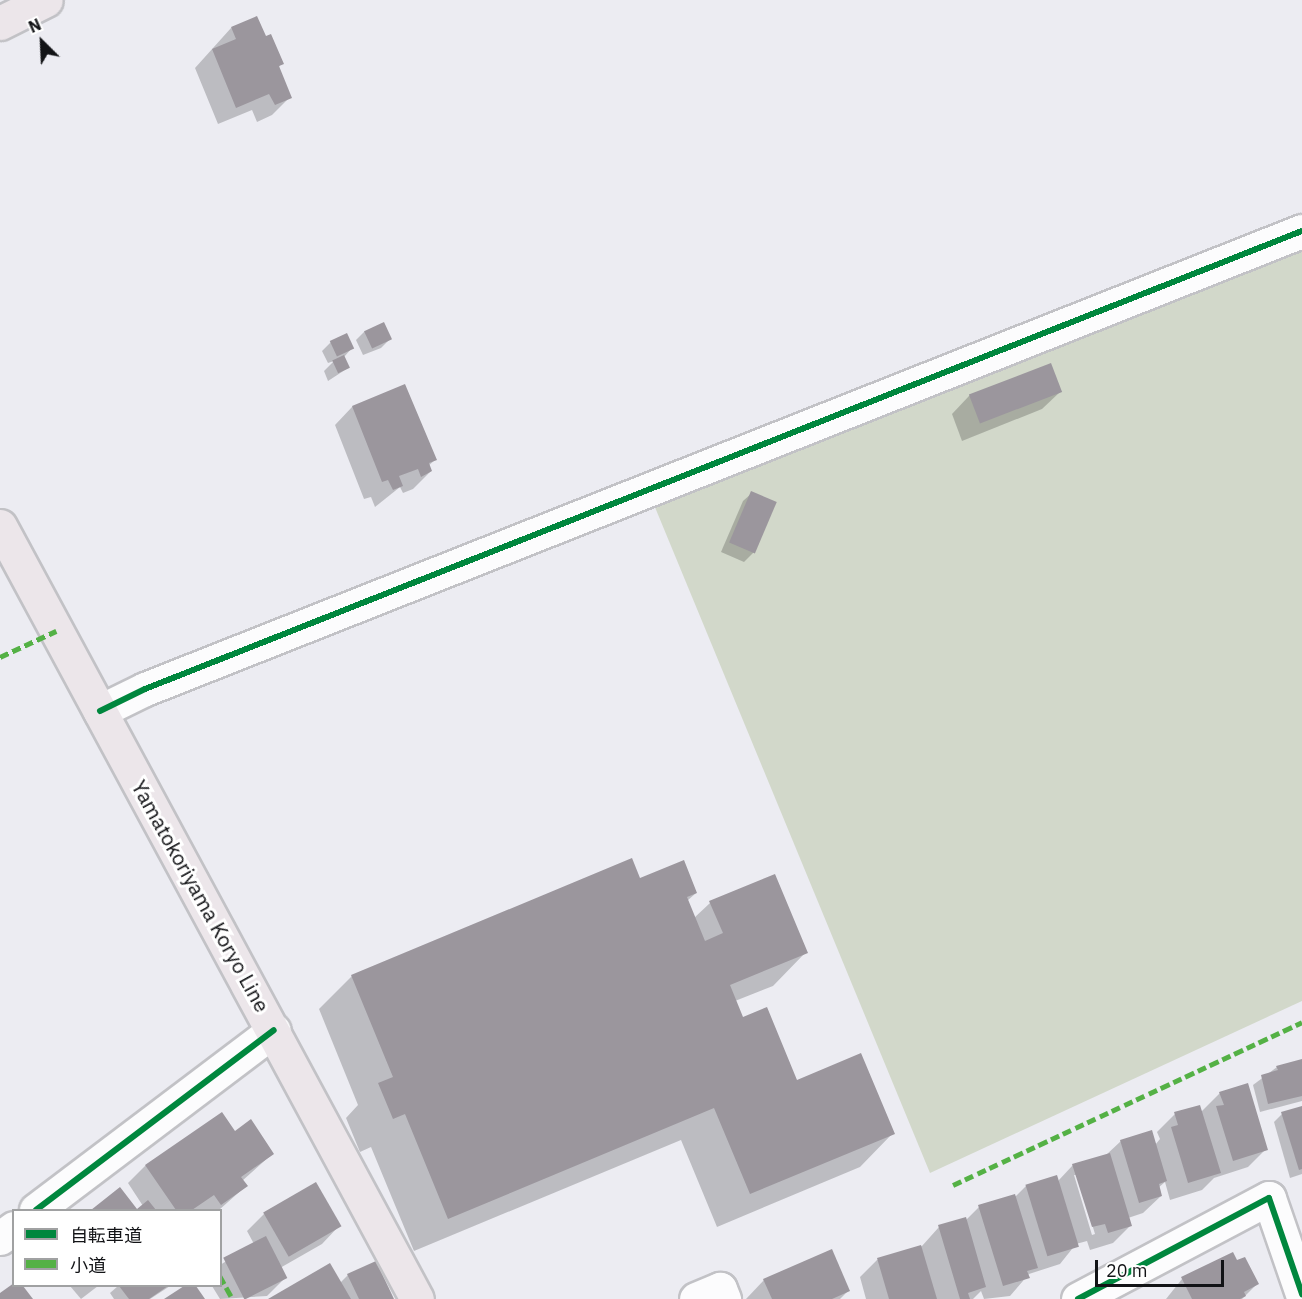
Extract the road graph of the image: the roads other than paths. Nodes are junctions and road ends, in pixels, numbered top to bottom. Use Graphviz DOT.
graph roads {
  1 [pos="46,0"];
  2 [pos="0,23"];
  3 [pos="1302,231"];
  4 [pos="0,526"];
  5 [pos="100,711"];
  6 [pos="274,1030"];
  7 [pos="37,1209"];
  8 [pos="1302,1294"];
  9 [pos="417,1299"];
  10 [pos="696,1299"];
  11 [pos="724,1299"];
  12 [pos="1078,1299"];
  1 -- 2 [label="main road"];
  3 -- 5 [label="street"];
  4 -- 5 [label="main road, Yamatokoriyama Koryo Line"];
  5 -- 6 [label="main road, Yamatokoriyama Koryo Line"];
  6 -- 7 [label="street"];
  6 -- 9 [label="main road, Yamatokoriyama Koryo Line"];
  8 -- 12 [label="street"];
  10 -- 11 [label="street"];
}
